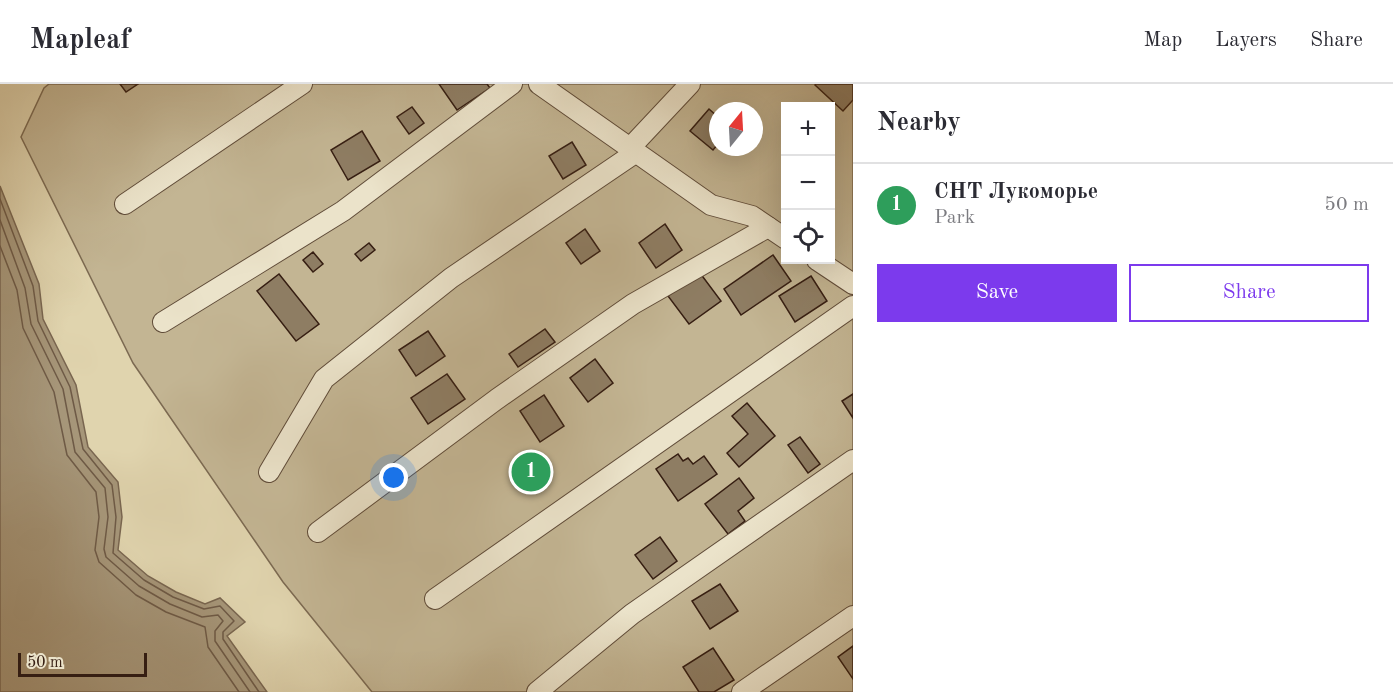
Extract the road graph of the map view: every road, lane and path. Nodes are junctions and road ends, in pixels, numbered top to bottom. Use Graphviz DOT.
graph roads {
  1 [pos="302,84"];
  2 [pos="512,84"];
  3 [pos="539,84"];
  4 [pos="690,84"];
  5 [pos="632,151"];
  6 [pos="125,204"];
  7 [pos="768,227"];
  8 [pos="781,236"];
  9 [pos="823,264"];
  10 [pos="853,284"];
  11 [pos="853,306"];
  12 [pos="163,322"];
  13 [pos="853,460"];
  14 [pos="269,472"];
  15 [pos="318,532"];
  16 [pos="435,599"];
  17 [pos="853,616"];
  18 [pos="537,692"];
  19 [pos="742,692"];
  1 -- 6 [label="street"];
  2 -- 12 [label="street"];
  3 -- 5 [label="street"];
  4 -- 5 [label="street"];
  5 -- 7 [label="street"];
  5 -- 14 [label="street"];
  7 -- 8 [label="street"];
  7 -- 15 [label="street"];
  9 -- 10 [label="street"];
  11 -- 16 [label="street"];
  13 -- 18 [label="street"];
  17 -- 19 [label="street"];
}
